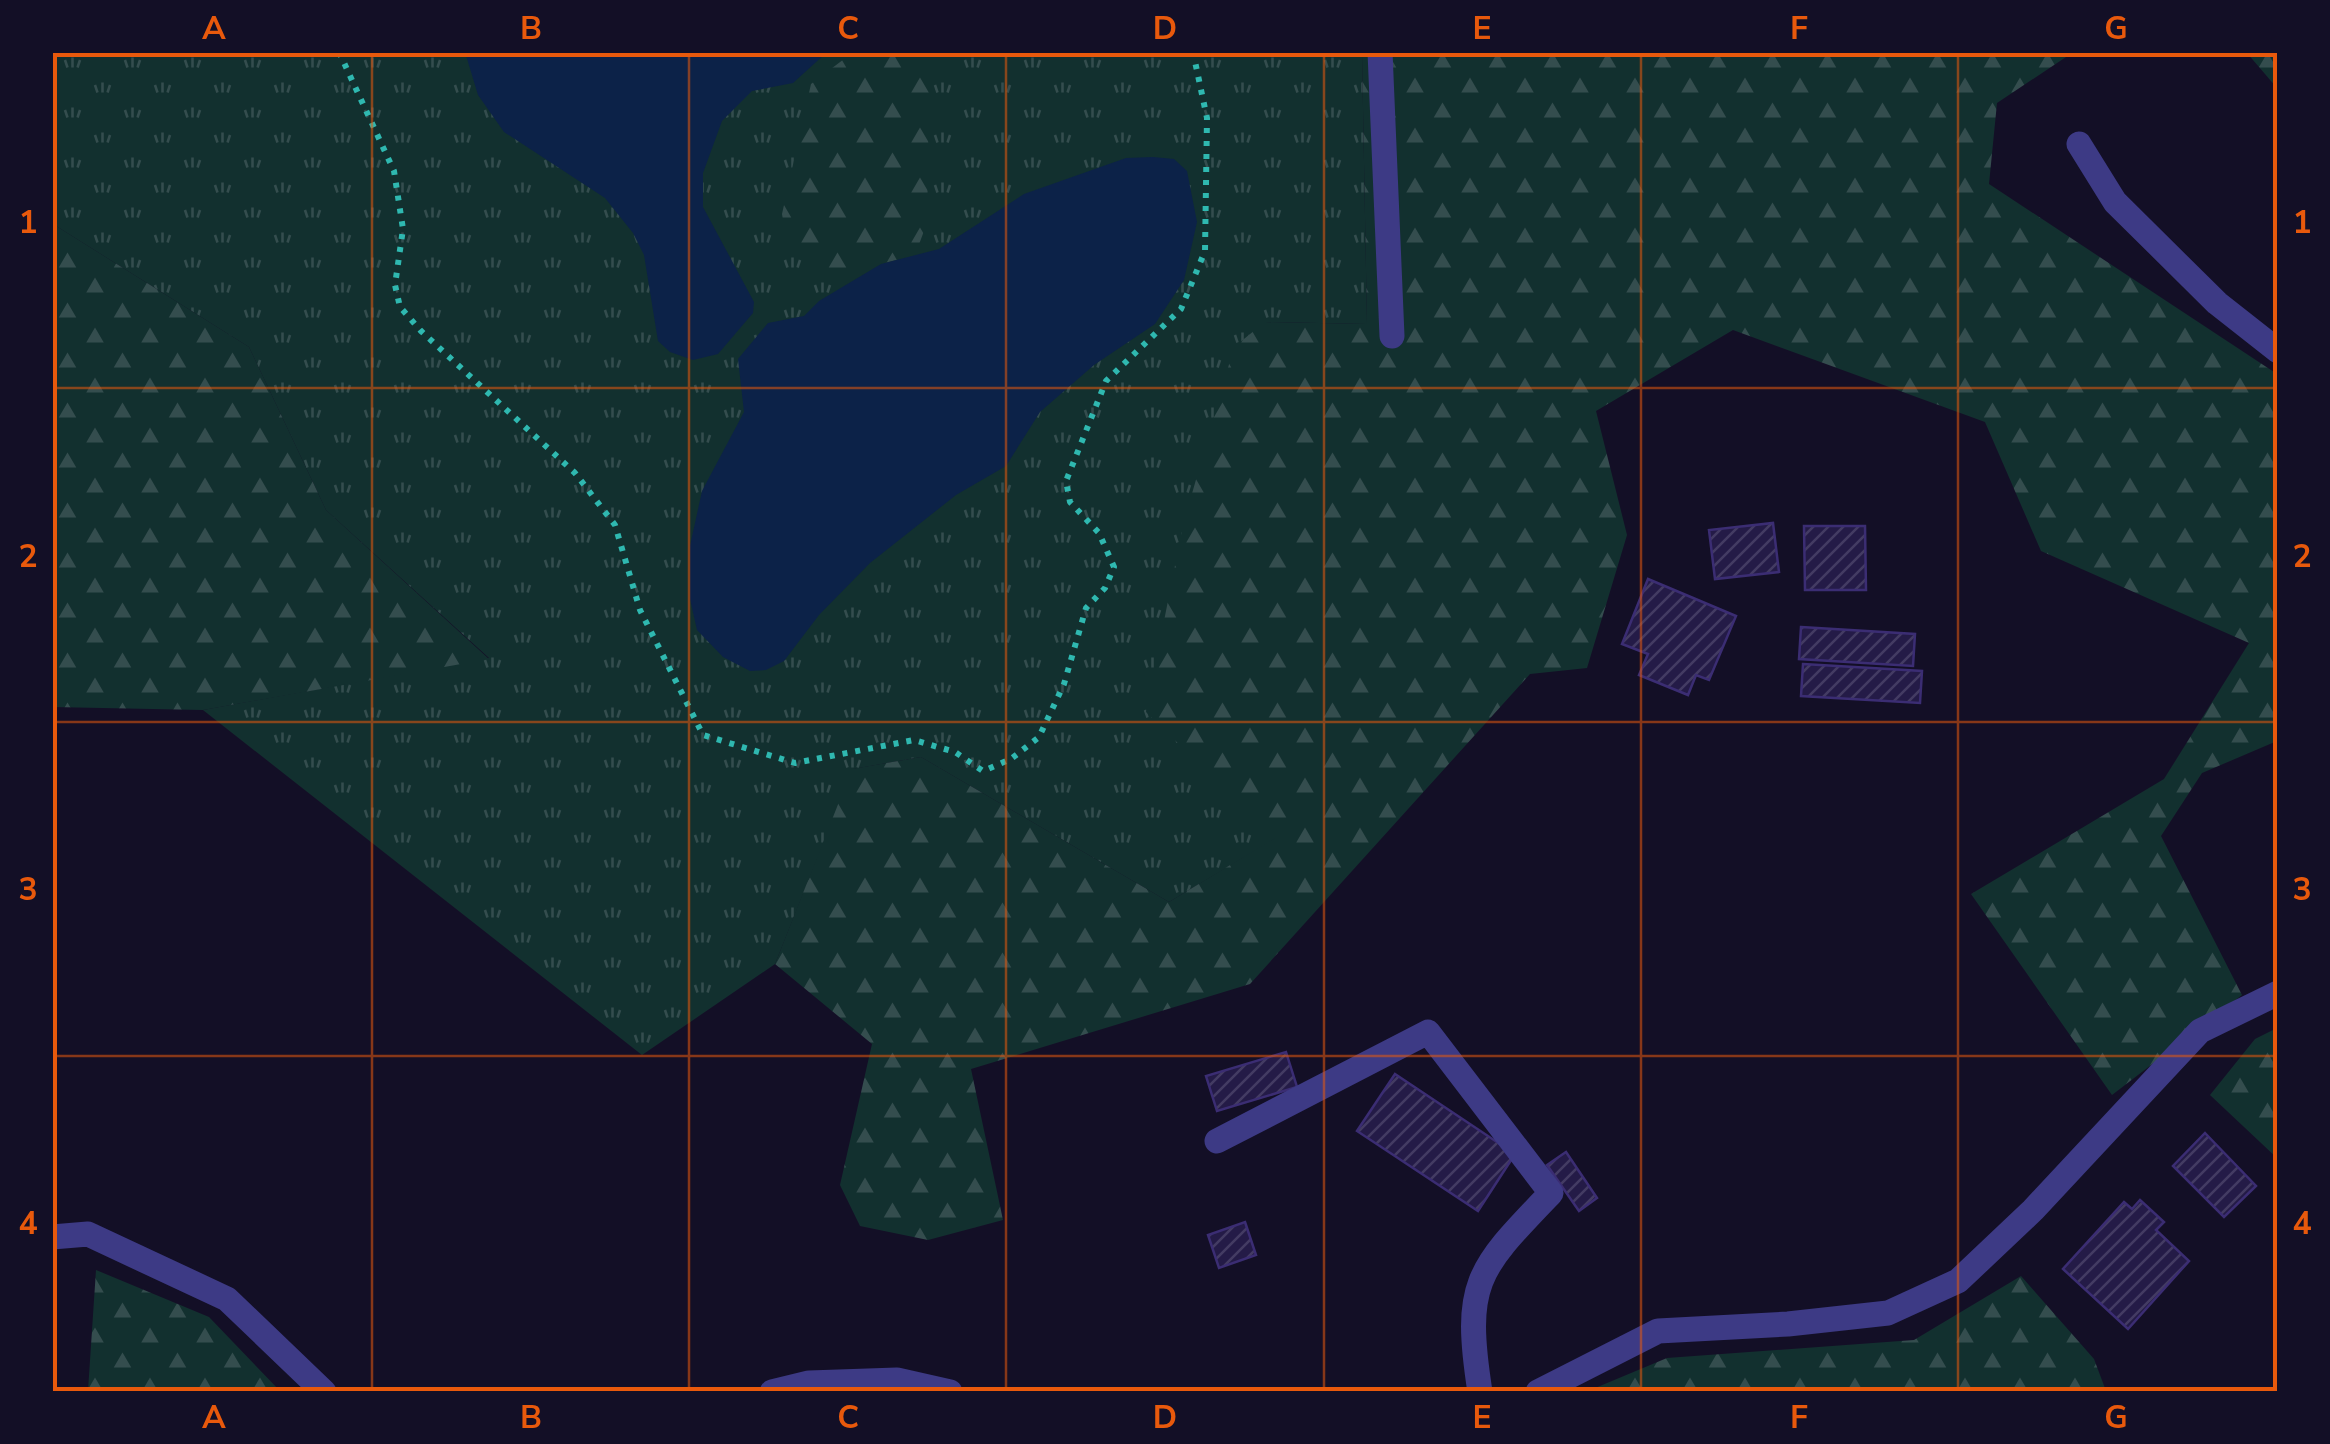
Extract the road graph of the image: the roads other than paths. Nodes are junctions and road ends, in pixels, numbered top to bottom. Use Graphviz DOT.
graph roads {
  1 [pos="1380,52"];
  2 [pos="2079,144"];
  3 [pos="1392,336"];
  4 [pos="2278,351"];
  5 [pos="2278,992"];
  6 [pos="1216,1141"];
  7 [pos="52,1238"];
  8 [pos="324,1392"];
  9 [pos="772,1392"];
  10 [pos="950,1392"];
  11 [pos="1480,1392"];
  12 [pos="1538,1392"];
  1 -- 3 [label="street"];
  2 -- 4 [label="street"];
  5 -- 12 [label="street"];
  6 -- 11 [label="street"];
  7 -- 8 [label="street"];
  9 -- 10 [label="street"];
}
